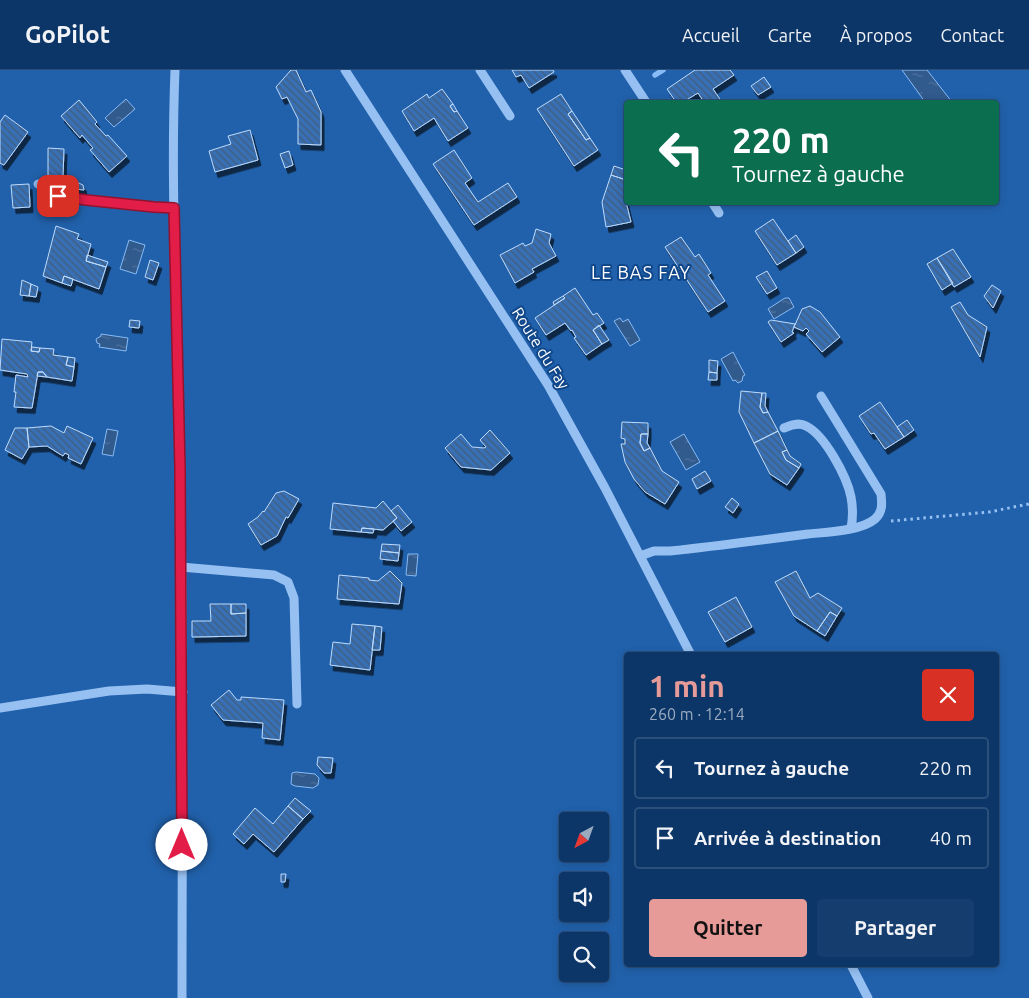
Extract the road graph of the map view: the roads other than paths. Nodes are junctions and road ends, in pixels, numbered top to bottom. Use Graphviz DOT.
graph roads {
  1 [pos="174,70"];
  2 [pos="480,70"];
  3 [pos="625,70"];
  4 [pos="350,72"];
  5 [pos="645,100"];
  6 [pos="510,116"];
  7 [pos="38,184"];
  8 [pos="714,205"];
  9 [pos="174,208"];
  10 [pos="719,213"];
  11 [pos="821,396"];
  12 [pos="784,428"];
  13 [pos="851,528"];
  14 [pos="640,556"];
  15 [pos="181,568"];
  16 [pos="689,652"];
  17 [pos="183,692"];
  18 [pos="297,704"];
  19 [pos="0,708"];
  20 [pos="852,967"];
  21 [pos="182,998"];
  22 [pos="868,998"];
  1 -- 9 [label="street"];
  2 -- 6 [label="street"];
  3 -- 5 [label="street"];
  4 -- 14 [label="street, Route du Fay"];
  7 -- 9 [label="street"];
  8 -- 10 [label="street"];
  9 -- 15 [label="street"];
  11 -- 13 [label="street"];
  12 -- 13 [label="street"];
  13 -- 14 [label="street"];
  14 -- 16 [label="street, Route du Fay"];
  15 -- 17 [label="street"];
  15 -- 18 [label="street"];
  17 -- 19 [label="street"];
  17 -- 21 [label="street"];
  20 -- 22 [label="street"];
}
